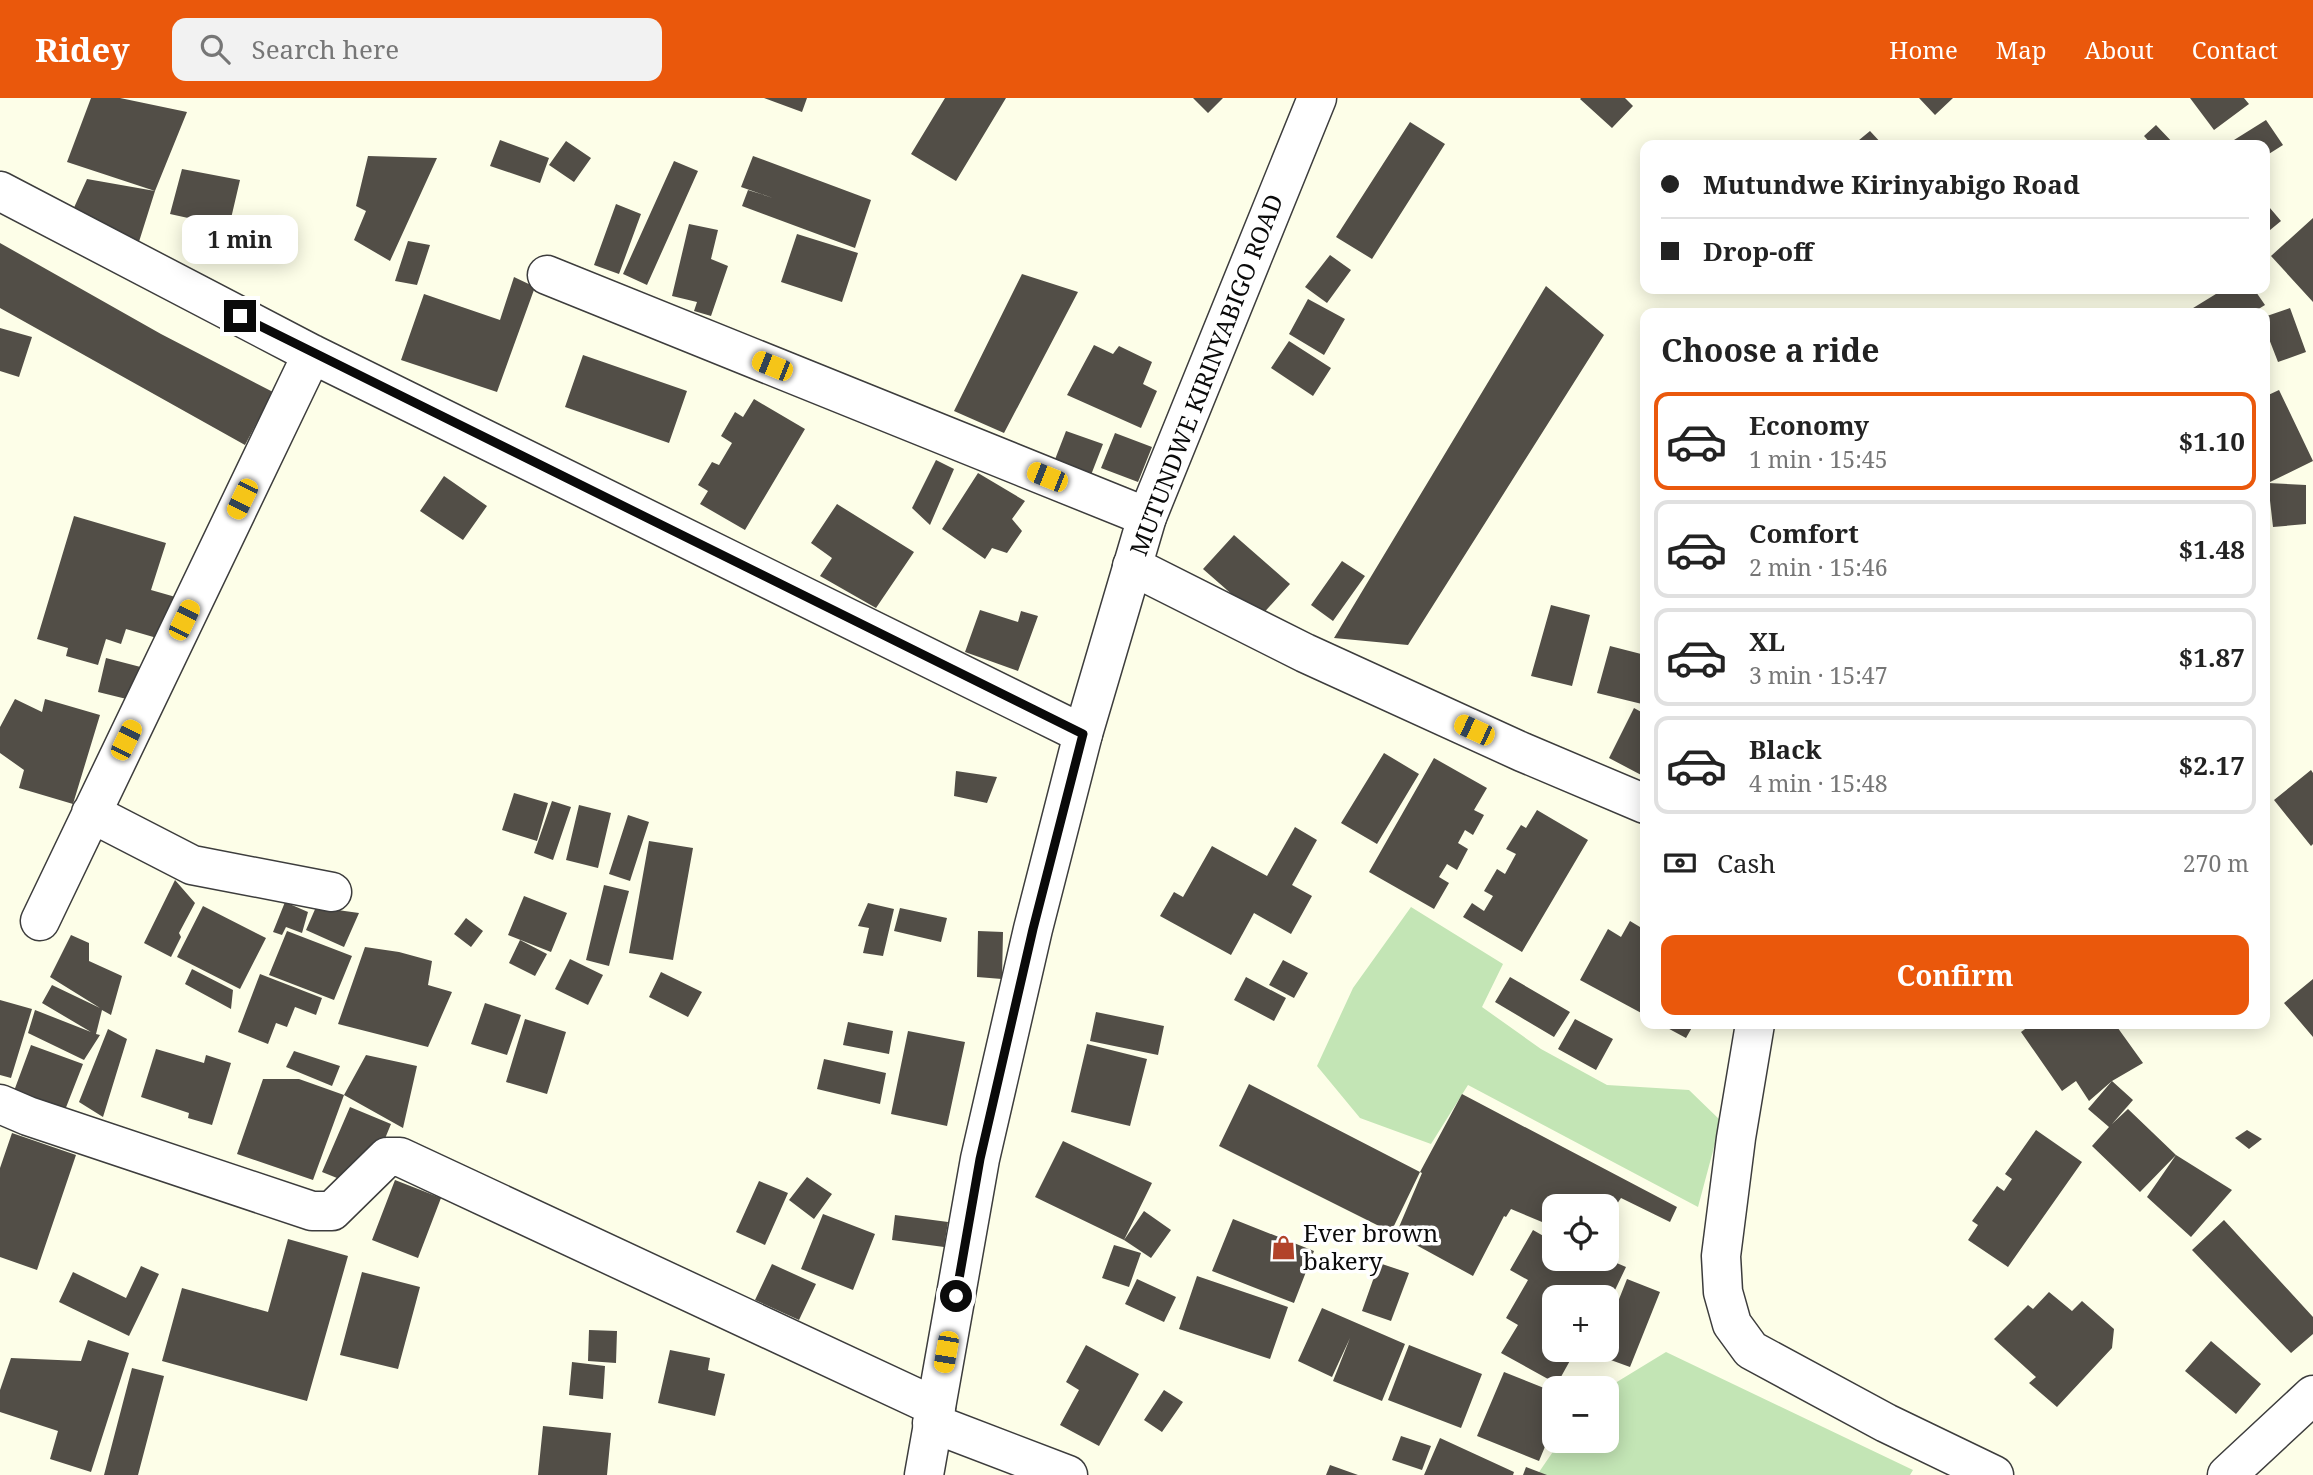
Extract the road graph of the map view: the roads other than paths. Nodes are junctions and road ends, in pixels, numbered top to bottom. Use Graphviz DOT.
graph roads {
  1 [pos="1317,98"];
  2 [pos="0,191"];
  3 [pos="547,275"];
  4 [pos="312,354"];
  5 [pos="1147,517"];
  6 [pos="1132,566"];
  7 [pos="1083,734"];
  8 [pos="1640,802"];
  9 [pos="91,813"];
  10 [pos="332,892"];
  11 [pos="40,921"];
  12 [pos="1754,1029"];
  13 [pos="0,1104"];
  14 [pos="2313,1395"];
  15 [pos="934,1415"];
  16 [pos="924,1475"];
  17 [pos="1068,1475"];
  18 [pos="1994,1475"];
  19 [pos="2227,1475"];
  1 -- 5 [label="street, MUTUNDWE KIRINYABIGO ROAD"];
  2 -- 4 [label="street"];
  3 -- 5 [label="street"];
  4 -- 7 [label="street"];
  4 -- 9 [label="street"];
  5 -- 6 [label="street, MUTUNDWE KIRINYABIGO ROAD"];
  6 -- 7 [label="street, MUTUNDWE KIRINYABIGO ROAD"];
  6 -- 8 [label="street"];
  7 -- 15 [label="street, MUTUNDWE KIRINYABIGO ROAD"];
  9 -- 10 [label="street"];
  9 -- 11 [label="street"];
  12 -- 18 [label="street"];
  13 -- 15 [label="street"];
  14 -- 19 [label="street"];
  15 -- 16 [label="street, MUTUNDWE KIRINYABIGO ROAD"];
  15 -- 17 [label="street"];
}
